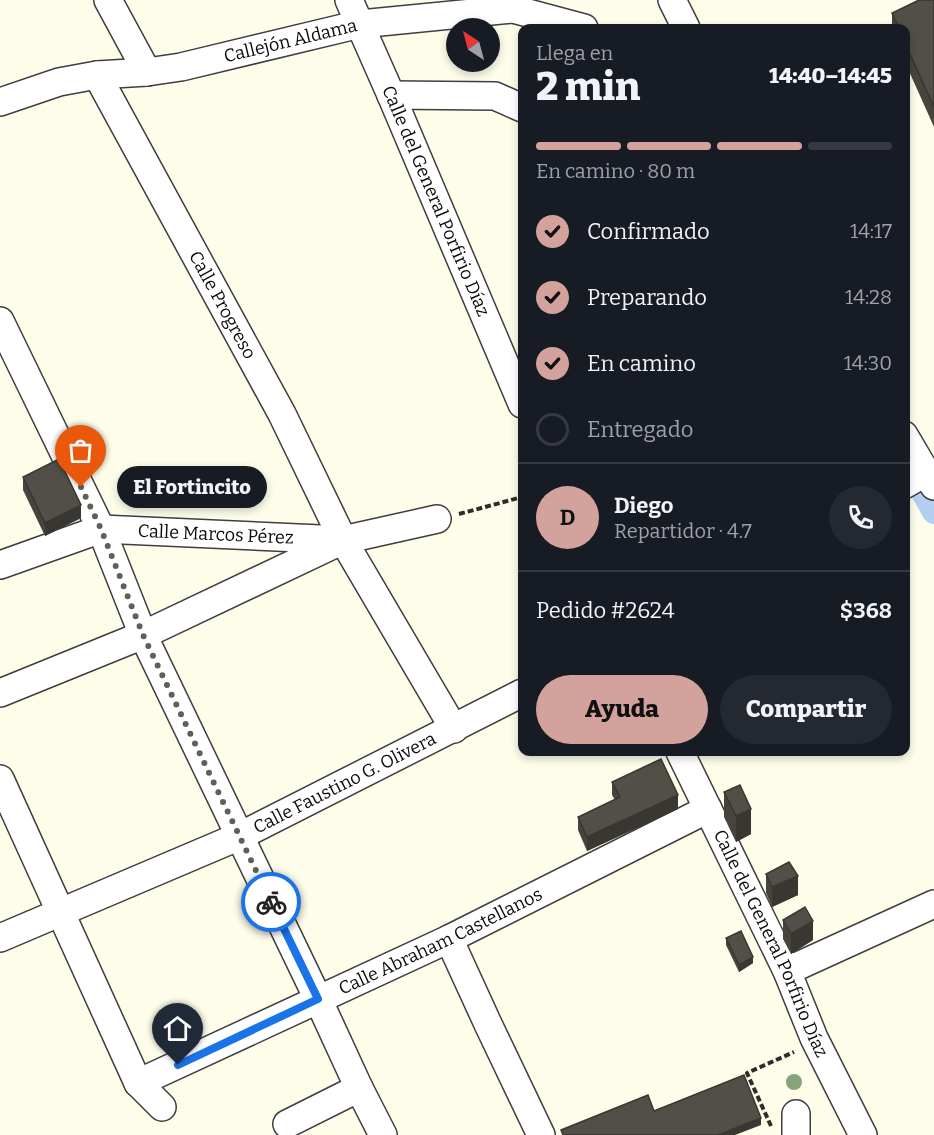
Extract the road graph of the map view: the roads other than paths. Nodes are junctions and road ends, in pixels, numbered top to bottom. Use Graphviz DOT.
graph roads {
  1 [pos="108,0"];
  2 [pos="349,0"];
  3 [pos="672,0"];
  4 [pos="360,24"];
  5 [pos="569,24"];
  6 [pos="684,24"];
  7 [pos="147,72"];
  8 [pos="97,75"];
  9 [pos="391,95"];
  10 [pos="0,102"];
  11 [pos="518,106"];
  12 [pos="0,321"];
  13 [pos="518,395"];
  14 [pos="910,451"];
  15 [pos="921,481"];
  16 [pos="437,519"];
  17 [pos="101,529"];
  18 [pos="343,540"];
  19 [pos="0,565"];
  20 [pos="143,635"];
  21 [pos="0,693"];
  22 [pos="518,695"];
  23 [pos="454,729"];
  24 [pos="682,756"];
  25 [pos="0,779"];
  26 [pos="708,809"];
  27 [pos="240,836"];
  28 [pos="934,904"];
  29 [pos="61,911"];
  30 [pos="0,938"];
  31 [pos="449,939"];
  32 [pos="786,971"];
  33 [pos="318,999"];
  34 [pos="138,1083"];
  35 [pos="359,1088"];
  36 [pos="162,1107"];
  37 [pos="287,1124"];
  38 [pos="383,1135"];
  39 [pos="542,1135"];
  40 [pos="863,1135"];
  1 -- 7 [label="street"];
  2 -- 4 [label="street, Calle del General Porfirio Díaz"];
  3 -- 6 [label="street"];
  4 -- 5 [label="street, Callejón Aldama"];
  4 -- 7 [label="street, Callejón Aldama"];
  4 -- 9 [label="street, Calle del General Porfirio Díaz"];
  7 -- 8 [label="street, Callejón Aldama"];
  8 -- 10 [label="street, Callejón Aldama"];
  8 -- 18 [label="street, Calle Progreso"];
  9 -- 11 [label="street"];
  9 -- 13 [label="street, Calle del General Porfirio Díaz"];
  12 -- 17 [label="street"];
  14 -- 15 [label="street"];
  16 -- 18 [label="street, Calle Marcos Pérez"];
  17 -- 18 [label="street, Calle Marcos Pérez"];
  17 -- 19 [label="street, Calle Marcos Pérez"];
  17 -- 20 [label="street"];
  18 -- 20 [label="street"];
  18 -- 23 [label="street, Calle Progreso"];
  20 -- 21 [label="street"];
  20 -- 27 [label="street"];
  22 -- 23 [label="street, Calle Faustino G. Olivera"];
  23 -- 27 [label="street, Calle Faustino G. Olivera"];
  24 -- 26 [label="street, Calle del General Porfirio Díaz"];
  25 -- 29 [label="street"];
  26 -- 31 [label="street, Calle Abraham Castellanos"];
  26 -- 32 [label="street, Calle del General Porfirio Díaz"];
  27 -- 29 [label="street, Calle Faustino G. Olivera"];
  27 -- 33 [label="street"];
  28 -- 32 [label="street"];
  29 -- 30 [label="street, Calle Faustino G. Olivera"];
  29 -- 34 [label="street"];
  31 -- 33 [label="street, Calle Abraham Castellanos"];
  31 -- 39 [label="street"];
  32 -- 40 [label="street, Calle del General Porfirio Díaz"];
  33 -- 34 [label="street, Calle Abraham Castellanos"];
  33 -- 35 [label="street"];
  34 -- 36 [label="street"];
  35 -- 37 [label="street"];
  35 -- 38 [label="street"];
}
